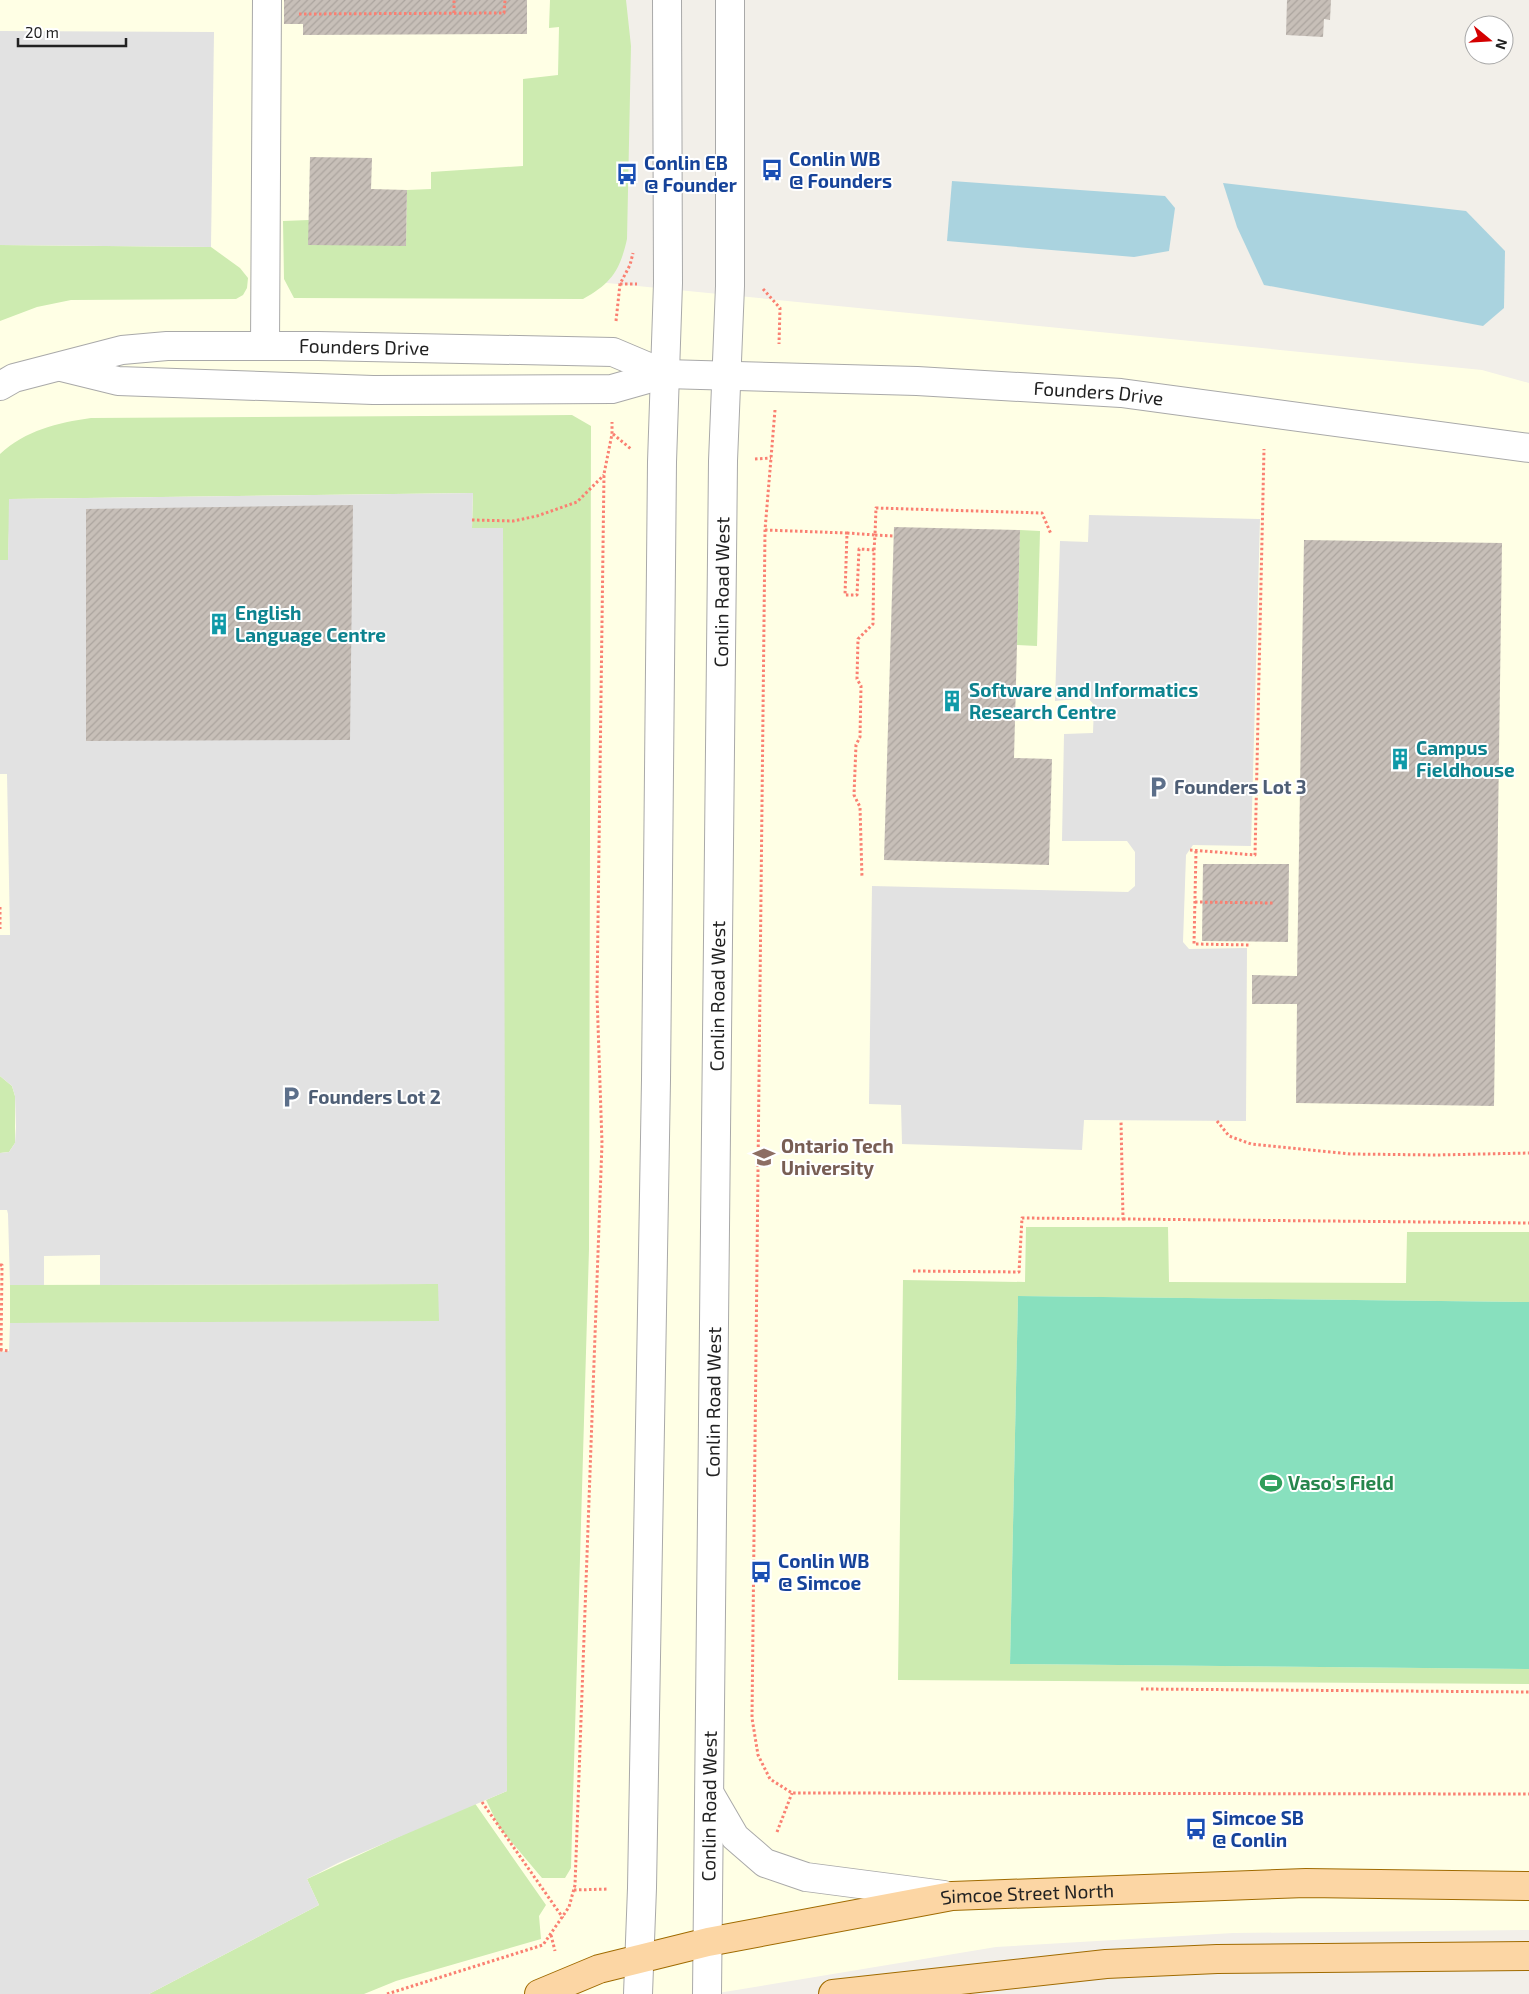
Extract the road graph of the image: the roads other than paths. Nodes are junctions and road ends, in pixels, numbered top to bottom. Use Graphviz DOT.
graph roads {
  1 [pos="267,0"];
  2 [pos="667,0"];
  3 [pos="730,0"];
  4 [pos="265,346"];
  5 [pos="61,367"];
  6 [pos="665,374"];
  7 [pos="727,376"];
  8 [pos="0,386"];
  9 [pos="1529,448"];
  10 [pos="710,1794"];
  11 [pos="1529,1886"];
  12 [pos="952,1896"];
  13 [pos="708,1942"];
  14 [pos="1529,1956"];
  15 [pos="639,1960"];
  16 [pos="539,1994"];
  17 [pos="638,1994"];
  18 [pos="707,1994"];
  19 [pos="833,1994"];
  1 -- 4 [label="street"];
  2 -- 6 [label="street"];
  3 -- 7 [label="street, Conlin Road West"];
  4 -- 5 [label="street, Founders Drive"];
  4 -- 6 [label="street, Founders Drive"];
  5 -- 6 [label="street, Founders Drive"];
  5 -- 8 [label="street, Founders Drive"];
  6 -- 7 [label="street, Founders Drive"];
  6 -- 15 [label="street"];
  7 -- 9 [label="street, Founders Drive"];
  7 -- 10 [label="street, Conlin Road West"];
  10 -- 12 [label="street"];
  10 -- 13 [label="street, Conlin Road West"];
  11 -- 12 [label="main road, Simcoe Street North"];
  12 -- 13 [label="main road, Simcoe Street North"];
  13 -- 15 [label="main road, Simcoe Street North"];
  13 -- 18 [label="street, Conlin Road West"];
  14 -- 19 [label="main road"];
  15 -- 16 [label="main road, Simcoe Street North"];
  15 -- 17 [label="street"];
}
